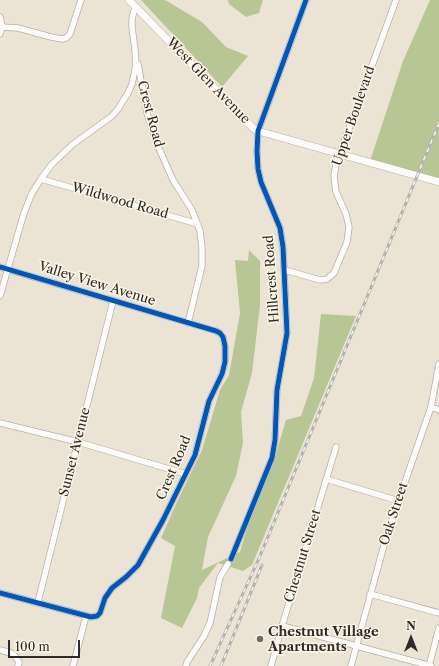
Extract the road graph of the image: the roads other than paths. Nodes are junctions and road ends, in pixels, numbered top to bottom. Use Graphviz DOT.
graph roads {
  1 [pos="81,0"];
  2 [pos="129,0"];
  3 [pos="306,0"];
  4 [pos="396,0"];
  5 [pos="135,7"];
  6 [pos="0,17"];
  7 [pos="2,27"];
  8 [pos="0,34"];
  9 [pos="136,55"];
  10 [pos="258,131"];
  11 [pos="340,154"];
  12 [pos="42,179"];
  13 [pos="439,182"];
  14 [pos="198,224"];
  15 [pos="0,267"];
  16 [pos="7,269"];
  17 [pos="285,270"];
  18 [pos="0,296"];
  19 [pos="113,301"];
  20 [pos="188,323"];
  21 [pos="439,364"];
  22 [pos="432,407"];
  23 [pos="439,410"];
  24 [pos="0,423"];
  25 [pos="78,442"];
  26 [pos="336,447"];
  27 [pos="186,474"];
  28 [pos="326,480"];
  29 [pos="398,501"];
  30 [pos="0,592"];
  31 [pos="370,594"];
  32 [pos="38,602"];
  33 [pos="439,613"];
  34 [pos="86,616"];
  35 [pos="282,626"];
  36 [pos="439,628"];
  37 [pos="356,646"];
  38 [pos="0,650"];
  39 [pos="18,666"];
  40 [pos="73,666"];
  41 [pos="186,666"];
  42 [pos="271,666"];
  43 [pos="351,666"];
  44 [pos="429,666"];
  1 -- 7 [label="street"];
  2 -- 5 [label="street, West Glen Avenue"];
  3 -- 10 [label="street, Hillcrest Road"];
  4 -- 11 [label="street, Upper Boulevard"];
  5 -- 9 [label="street"];
  5 -- 10 [label="street, West Glen Avenue"];
  6 -- 7 [label="street"];
  7 -- 8 [label="street"];
  9 -- 12 [label="street"];
  9 -- 14 [label="street, Crest Road"];
  10 -- 11 [label="street, West Glen Avenue"];
  10 -- 17 [label="street, Hillcrest Road"];
  11 -- 13 [label="street, West Glen Avenue"];
  11 -- 17 [label="street, Upper Boulevard"];
  12 -- 14 [label="street, Wildwood Road"];
  12 -- 16 [label="street"];
  14 -- 20 [label="street, Crest Road"];
  15 -- 16 [label="street, Valley View Avenue"];
  16 -- 18 [label="street"];
  16 -- 19 [label="street, Valley View Avenue"];
  17 -- 41 [label="street, Hillcrest Road"];
  19 -- 20 [label="street, Valley View Avenue"];
  19 -- 25 [label="street, Sunset Avenue"];
  20 -- 27 [label="street, Crest Road"];
  21 -- 22 [label="street, Oak Street"];
  22 -- 23 [label="street"];
  22 -- 29 [label="street, Oak Street"];
  24 -- 25 [label="street"];
  25 -- 27 [label="street"];
  25 -- 32 [label="street, Sunset Avenue"];
  26 -- 28 [label="street, Chestnut Street"];
  27 -- 34 [label="street, Crest Road"];
  28 -- 29 [label="street"];
  28 -- 35 [label="street, Chestnut Street"];
  29 -- 31 [label="street, Oak Street"];
  30 -- 32 [label="street"];
  31 -- 33 [label="street"];
  31 -- 37 [label="street, Oak Street"];
  32 -- 34 [label="street"];
  34 -- 40 [label="street"];
  35 -- 37 [label="street"];
  35 -- 42 [label="street, Chestnut Street"];
  36 -- 44 [label="street"];
  37 -- 43 [label="street, Oak Street"];
  37 -- 44 [label="street"];
  38 -- 39 [label="street"];
}
